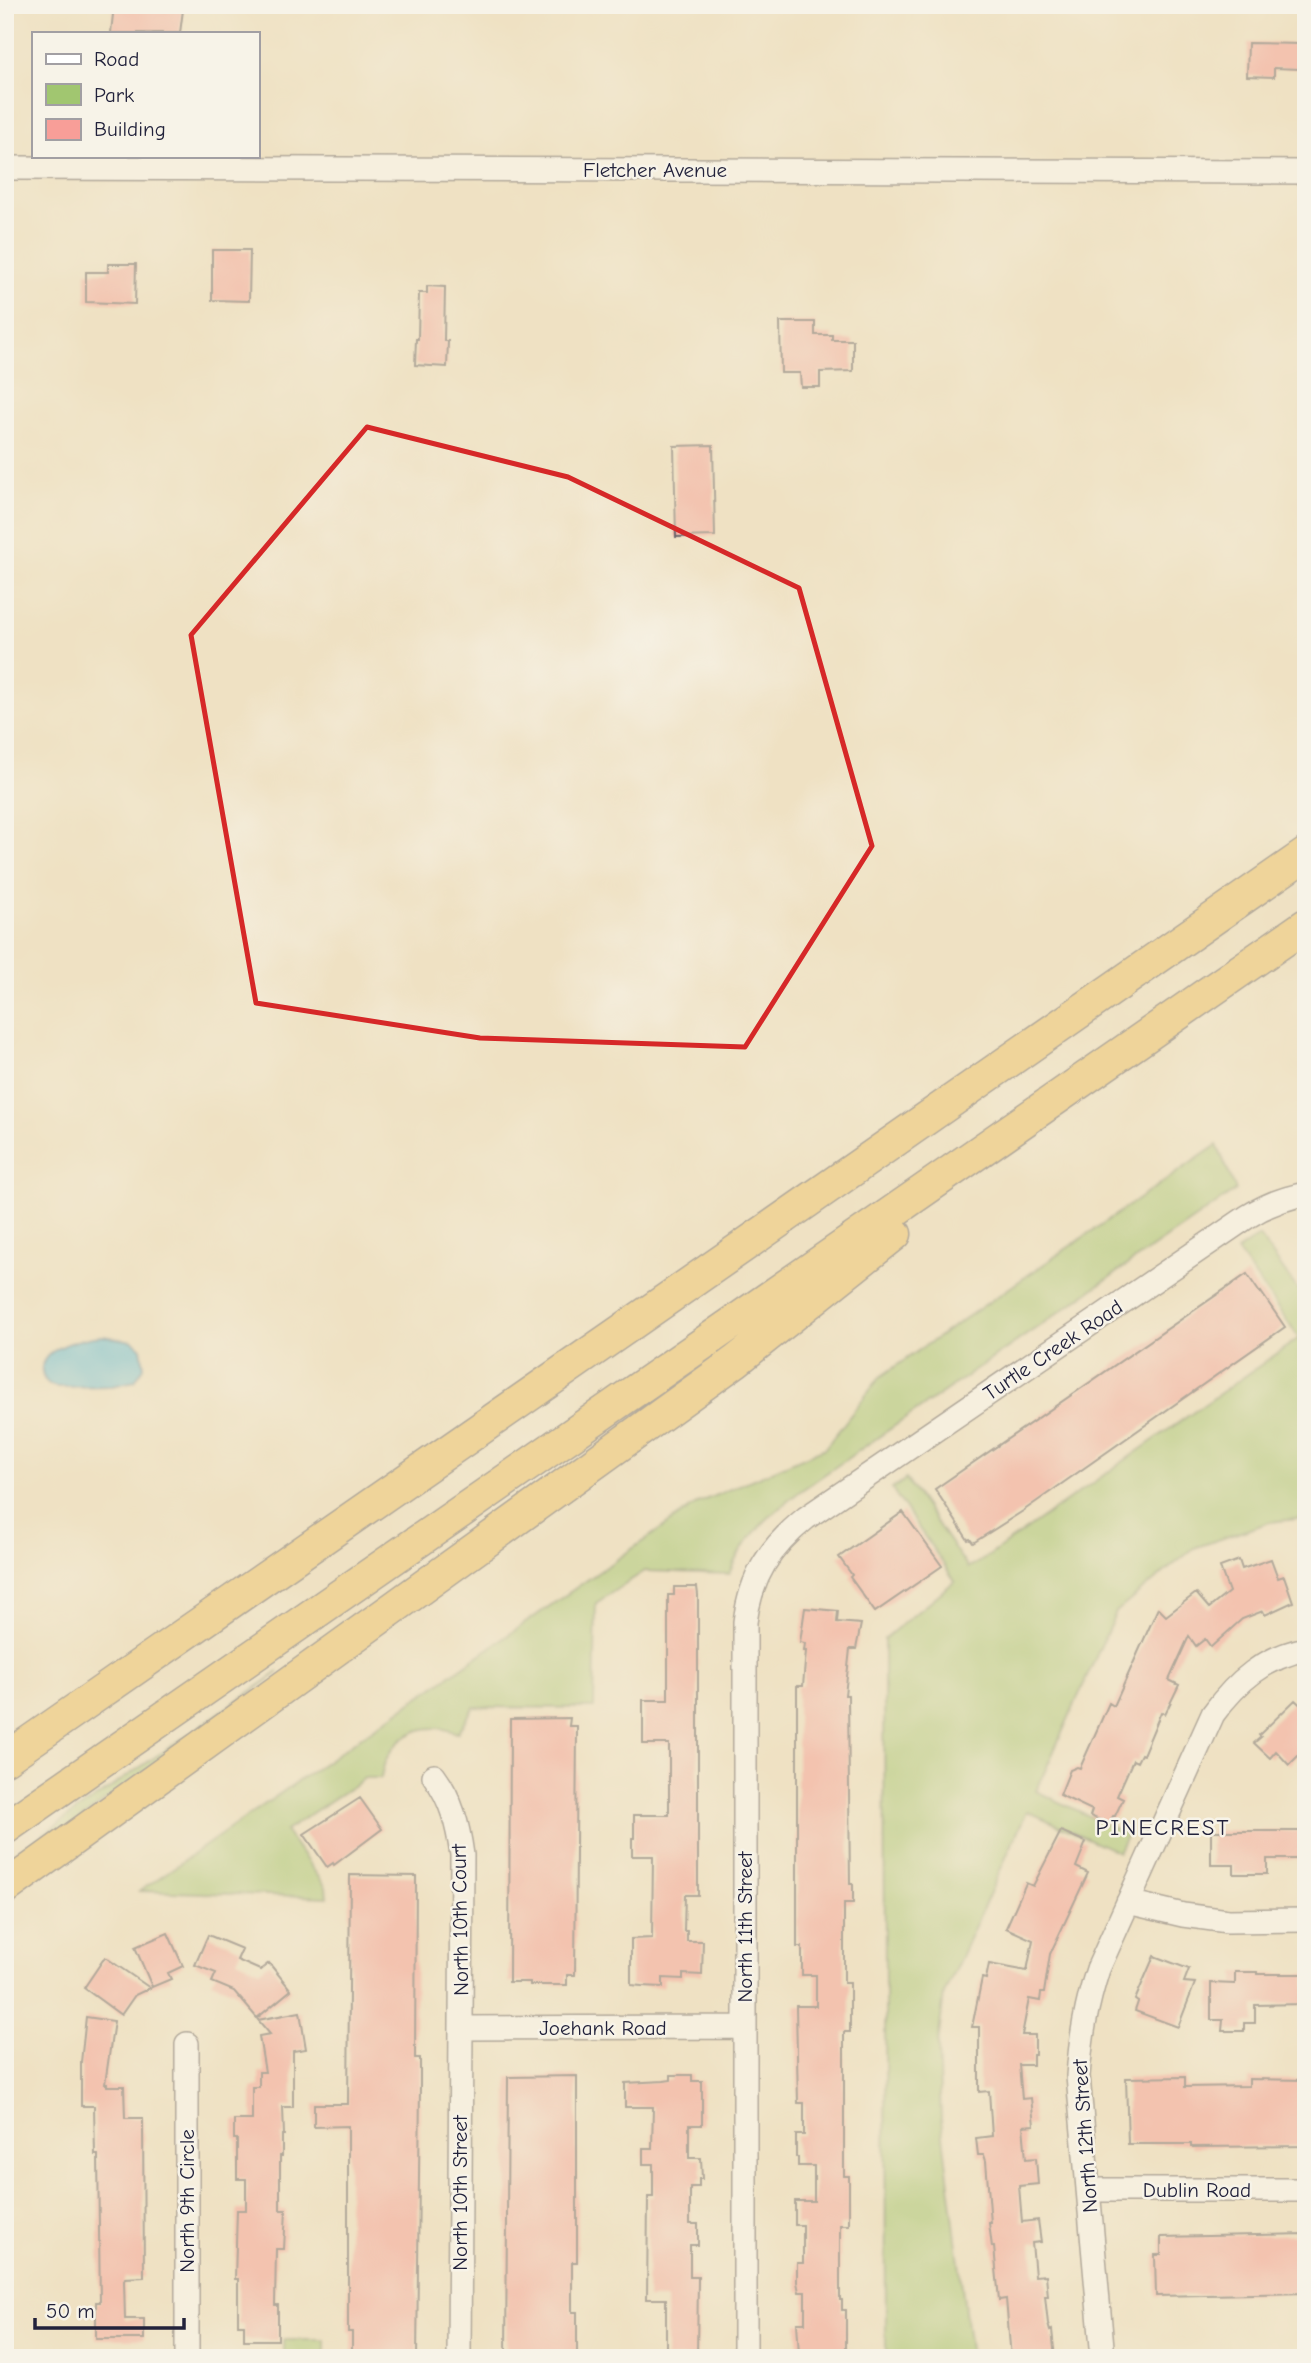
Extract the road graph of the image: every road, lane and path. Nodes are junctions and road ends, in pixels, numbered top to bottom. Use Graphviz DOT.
graph roads {
  1 [pos="5,168"];
  2 [pos="1306,172"];
  3 [pos="1306,855"];
  4 [pos="1306,925"];
  5 [pos="1147,1035"];
  6 [pos="1306,1194"];
  7 [pos="806,1518"];
  8 [pos="1306,1649"];
  9 [pos="139,1666"];
  10 [pos="5,1747"];
  11 [pos="5,1759"];
  12 [pos="433,1776"];
  13 [pos="5,1828"];
  14 [pos="5,1888"];
  15 [pos="1128,1902"];
  16 [pos="1306,1920"];
  17 [pos="745,2027"];
  18 [pos="461,2028"];
  19 [pos="187,2044"];
  20 [pos="1088,2190"];
  21 [pos="1306,2190"];
  22 [pos="187,2358"];
  23 [pos="459,2358"];
  24 [pos="745,2358"];
  25 [pos="1103,2358"];
  1 -- 2 [label="street, Fletcher Avenue"];
  3 -- 9 [label="highway"];
  4 -- 5 [label="highway"];
  5 -- 13 [label="highway"];
  5 -- 14 [label="highway"];
  6 -- 7 [label="street, Turtle Creek Road"];
  7 -- 17 [label="street, North 11th Street"];
  8 -- 15 [label="street, North 12th Street"];
  9 -- 10 [label="highway"];
  9 -- 11 [label="highway"];
  12 -- 18 [label="street, North 10th Court"];
  15 -- 16 [label="street"];
  15 -- 20 [label="street, North 12th Street"];
  17 -- 18 [label="street, Joehank Road"];
  17 -- 24 [label="street, North 11th Street"];
  18 -- 23 [label="street, North 10th Street"];
  19 -- 22 [label="street, North 9th Circle"];
  20 -- 21 [label="street, Dublin Road"];
  20 -- 25 [label="street, North 12th Street"];
}
